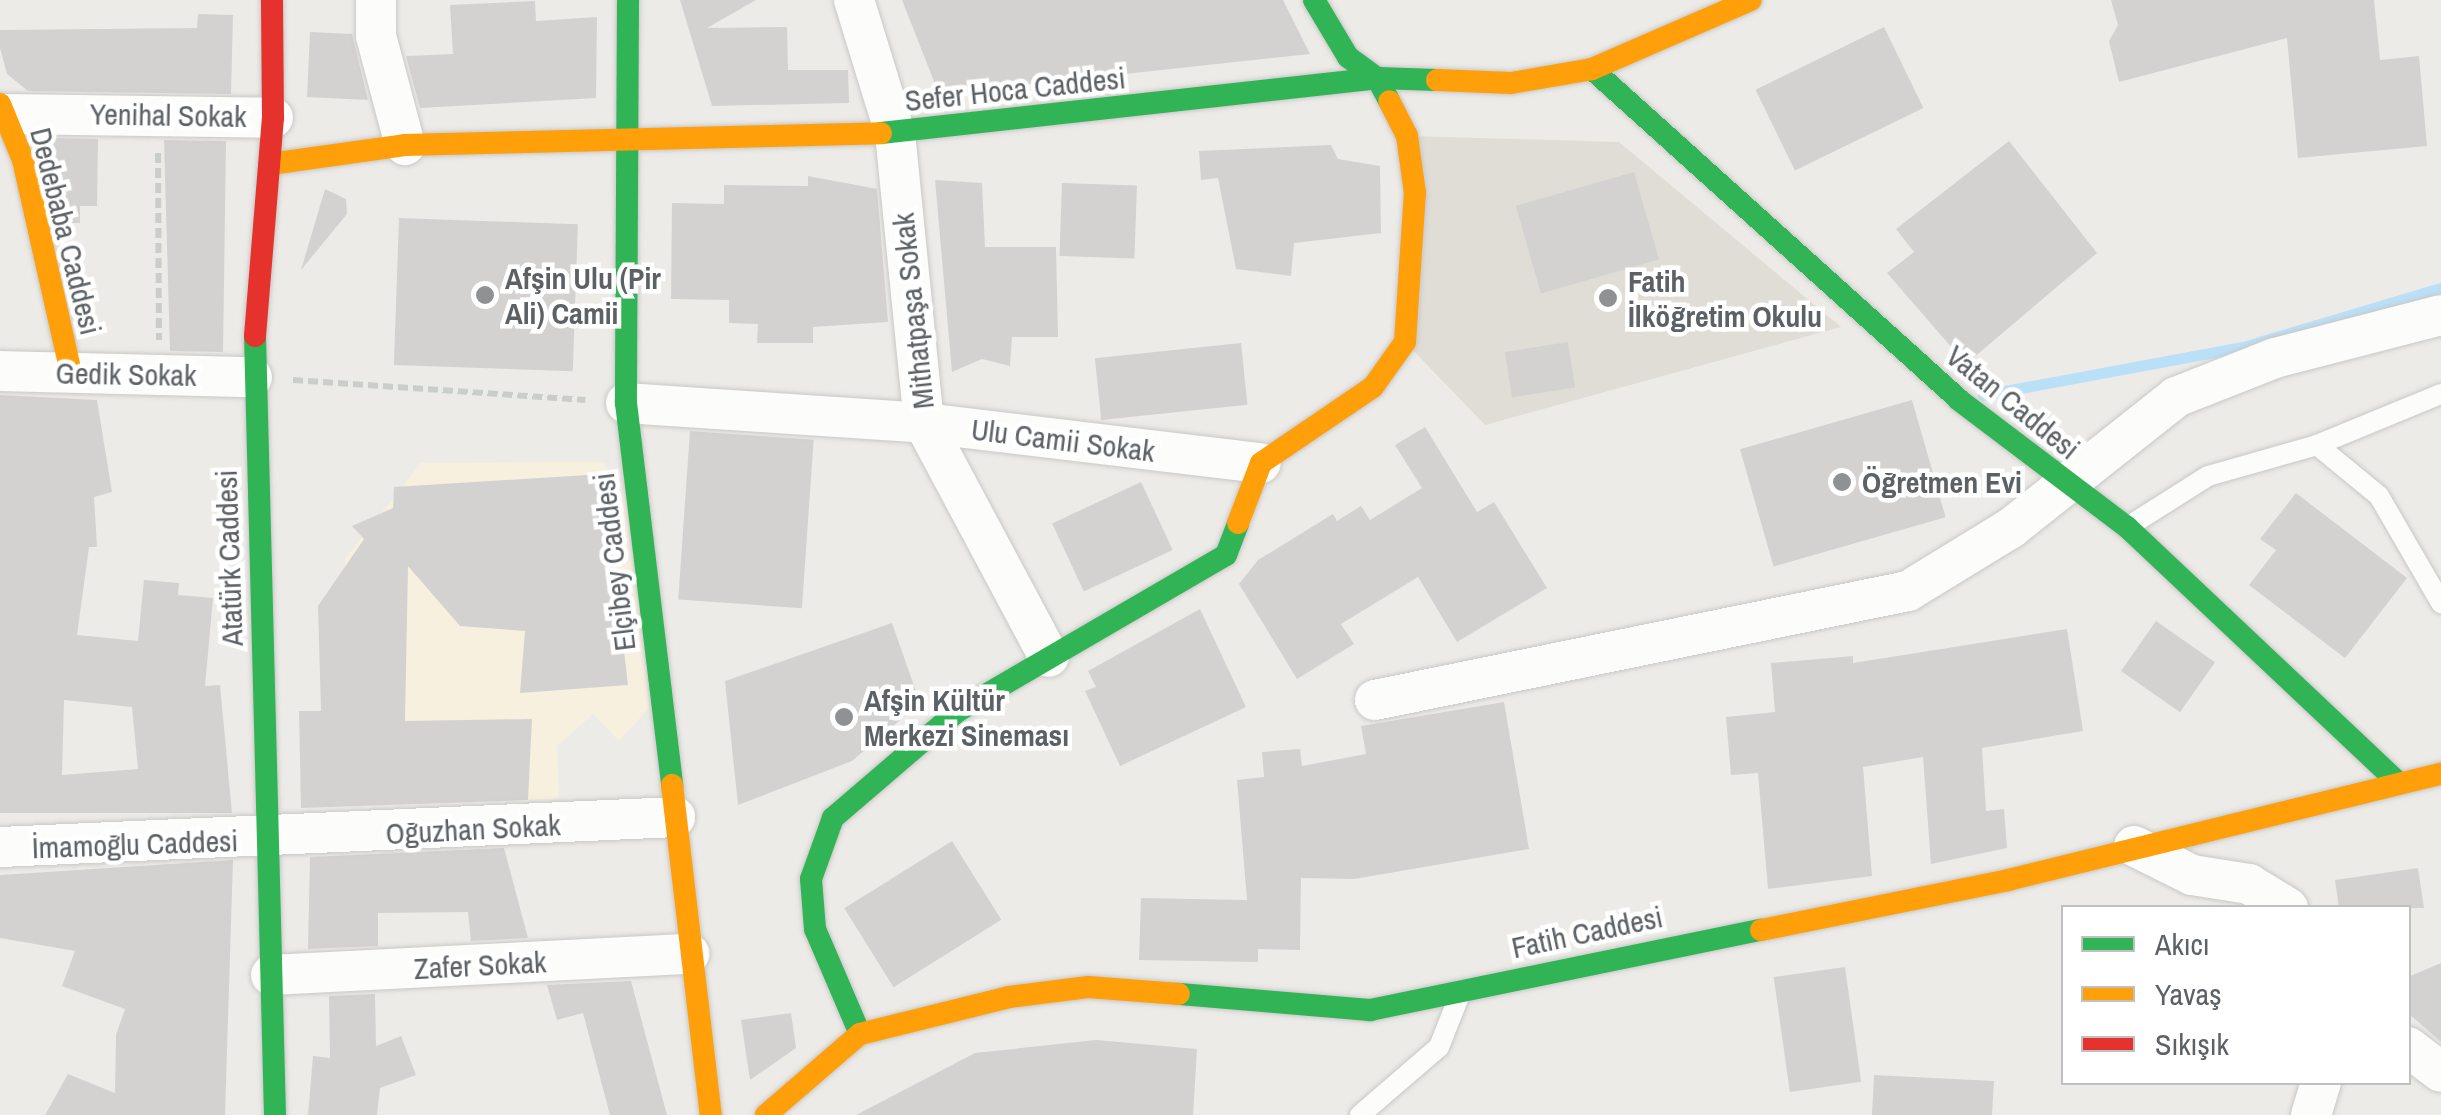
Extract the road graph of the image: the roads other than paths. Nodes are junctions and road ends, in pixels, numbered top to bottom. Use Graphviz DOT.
graph roads {
  1 [pos="272,0"];
  2 [pos="376,0"];
  3 [pos="628,0"];
  4 [pos="854,0"];
  5 [pos="1314,0"];
  6 [pos="1750,0"];
  7 [pos="1592,69"];
  8 [pos="1377,78"];
  9 [pos="2,109"];
  10 [pos="273,118"];
  11 [pos="895,132"];
  12 [pos="631,139"];
  13 [pos="405,144"];
  14 [pos="270,164"];
  15 [pos="2441,315"];
  16 [pos="0,372"];
  17 [pos="71,374"];
  18 [pos="252,377"];
  19 [pos="2441,394"];
  20 [pos="626,403"];
  21 [pos="924,423"];
  22 [pos="2317,445"];
  23 [pos="1260,463"];
  24 [pos="2061,481"];
  25 [pos="2127,527"];
  26 [pos="2441,603"];
  27 [pos="1050,657"];
  28 [pos="1375,700"];
  29 [pos="2441,774"];
  30 [pos="2397,780"];
  31 [pos="674,818"];
  32 [pos="271,840"];
  33 [pos="2134,846"];
  34 [pos="0,848"];
  35 [pos="2283,905"];
  36 [pos="689,954"];
  37 [pos="271,975"];
  38 [pos="1461,990"];
  39 [pos="860,1034"];
  40 [pos="2411,1049"];
  41 [pos="2441,1072"];
  42 [pos="2319,1085"];
  43 [pos="274,1115"];
  44 [pos="711,1115"];
  45 [pos="766,1115"];
  46 [pos="1360,1115"];
  47 [pos="2310,1115"];
  1 -- 10 [label="street, Atatürk Caddesi"];
  2 -- 13 [label="street"];
  3 -- 12 [label="street, Elçibey Caddesi"];
  4 -- 11 [label="street, Mithatpaşa Sokak"];
  5 -- 8 [label="street"];
  6 -- 7 [label="street, Sefer Hoca Caddesi"];
  7 -- 8 [label="street, Sefer Hoca Caddesi"];
  7 -- 24 [label="street, Vatan Caddesi"];
  8 -- 11 [label="street, Sefer Hoca Caddesi"];
  8 -- 23 [label="street"];
  9 -- 10 [label="street, Yenihal Sokak"];
  9 -- 17 [label="street, Dedebaba Caddesi"];
  10 -- 14 [label="street, Atatürk Caddesi"];
  11 -- 12 [label="street, Sefer Hoca Caddesi"];
  11 -- 21 [label="street, Mithatpaşa Sokak"];
  12 -- 13 [label="street, Sefer Hoca Caddesi"];
  12 -- 20 [label="street, Elçibey Caddesi"];
  13 -- 14 [label="street, Sefer Hoca Caddesi"];
  14 -- 18 [label="street, Atatürk Caddesi"];
  15 -- 24 [label="street"];
  16 -- 17 [label="street, Gedik Sokak"];
  17 -- 18 [label="street, Gedik Sokak"];
  18 -- 32 [label="street, Atatürk Caddesi"];
  19 -- 22 [label="lane"];
  20 -- 21 [label="street, Ulu Camii Sokak"];
  20 -- 31 [label="street, Elçibey Caddesi"];
  21 -- 23 [label="street, Ulu Camii Sokak"];
  21 -- 27 [label="street, Mithatpaşa Sokak"];
  22 -- 25 [label="lane"];
  22 -- 26 [label="lane"];
  23 -- 27 [label="street"];
  24 -- 25 [label="street, Vatan Caddesi"];
  24 -- 28 [label="street"];
  25 -- 30 [label="street, Vatan Caddesi"];
  27 -- 39 [label="street"];
  29 -- 30 [label="street, Fatih Caddesi"];
  30 -- 33 [label="street, Fatih Caddesi"];
  31 -- 32 [label="street, Oğuzhan Sokak"];
  31 -- 36 [label="street, Elçibey Caddesi"];
  32 -- 34 [label="street, İmamoğlu Caddesi"];
  32 -- 37 [label="street, Atatürk Caddesi"];
  33 -- 35 [label="street"];
  33 -- 38 [label="street, Fatih Caddesi"];
  36 -- 37 [label="street, Zafer Sokak"];
  36 -- 44 [label="street, Elçibey Caddesi"];
  37 -- 43 [label="street, Atatürk Caddesi"];
  38 -- 39 [label="street, Fatih Caddesi"];
  38 -- 46 [label="lane"];
  39 -- 45 [label="street, Fatih Caddesi"];
  40 -- 41 [label="street"];
  42 -- 47 [label="street"];
}
